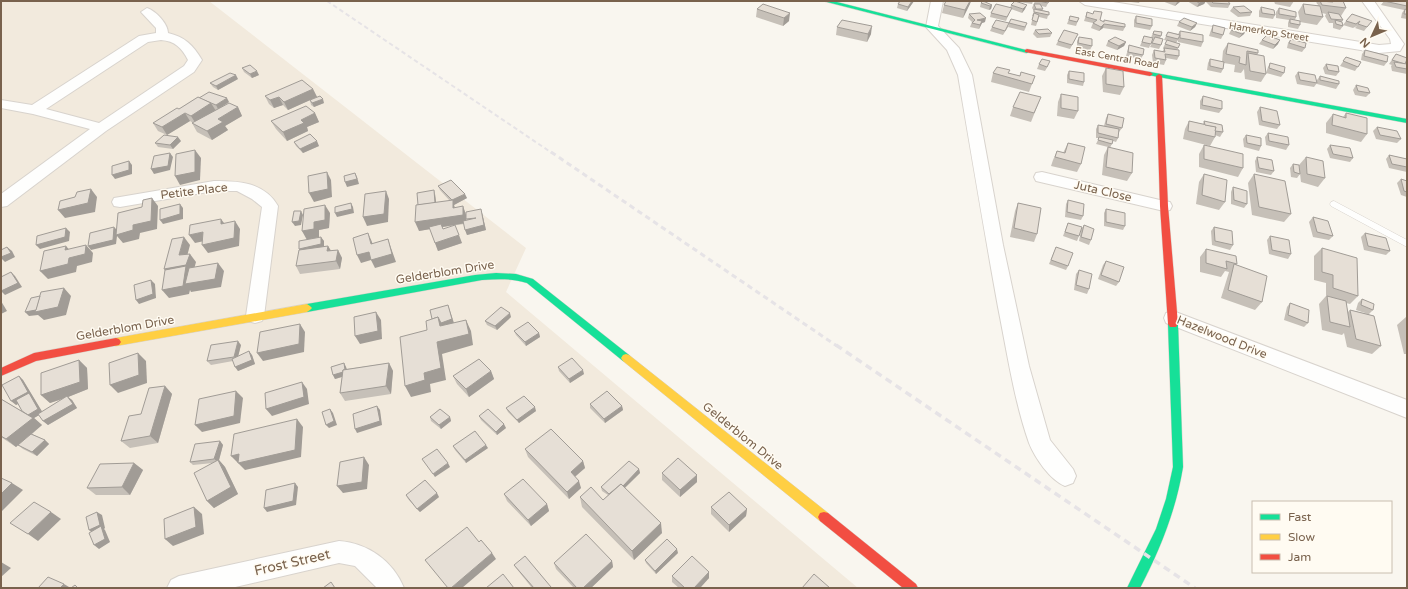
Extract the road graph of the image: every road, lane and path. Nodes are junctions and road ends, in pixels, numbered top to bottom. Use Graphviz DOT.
graph roads {
  1 [pos="826,1"];
  2 [pos="937,1"];
  3 [pos="1085,1"];
  4 [pos="1368,1"];
  5 [pos="148,12"];
  6 [pos="932,27"];
  7 [pos="162,35"];
  8 [pos="1159,76"];
  9 [pos="1,104"];
  10 [pos="34,110"];
  11 [pos="1407,121"];
  12 [pos="101,128"];
  13 [pos="1042,177"];
  14 [pos="1,185"];
  15 [pos="19,189"];
  16 [pos="1,202"];
  17 [pos="120,202"];
  18 [pos="1334,204"];
  19 [pos="1164,206"];
  20 [pos="1407,244"];
  21 [pos="255,316"];
  22 [pos="1173,318"];
  23 [pos="1,372"];
  24 [pos="1407,409"];
  25 [pos="1065,476"];
  26 [pos="179,588"];
  27 [pos="392,588"];
  28 [pos="912,588"];
  29 [pos="1133,588"];
  1 -- 6 [label="street, East Central Road"];
  2 -- 6 [label="street"];
  3 -- 4 [label="street, Hamerkop Street"];
  5 -- 7 [label="street"];
  6 -- 8 [label="street, East Central Road"];
  6 -- 25 [label="street"];
  7 -- 10 [label="street"];
  7 -- 12 [label="street"];
  8 -- 11 [label="street, East Central Road"];
  8 -- 19 [label="street, Hazelwood Drive"];
  9 -- 10 [label="street"];
  10 -- 12 [label="street"];
  12 -- 15 [label="street"];
  13 -- 19 [label="street, Juta Close"];
  14 -- 15 [label="street"];
  15 -- 16 [label="street"];
  17 -- 21 [label="street, Petite Place"];
  18 -- 20 [label="lane"];
  19 -- 22 [label="street, Hazelwood Drive"];
  21 -- 23 [label="street, Gelderblom Drive"];
  21 -- 28 [label="street, Gelderblom Drive"];
  22 -- 24 [label="street, Hazelwood Drive"];
  22 -- 29 [label="street"];
  26 -- 27 [label="street, Frost Street"];
}
